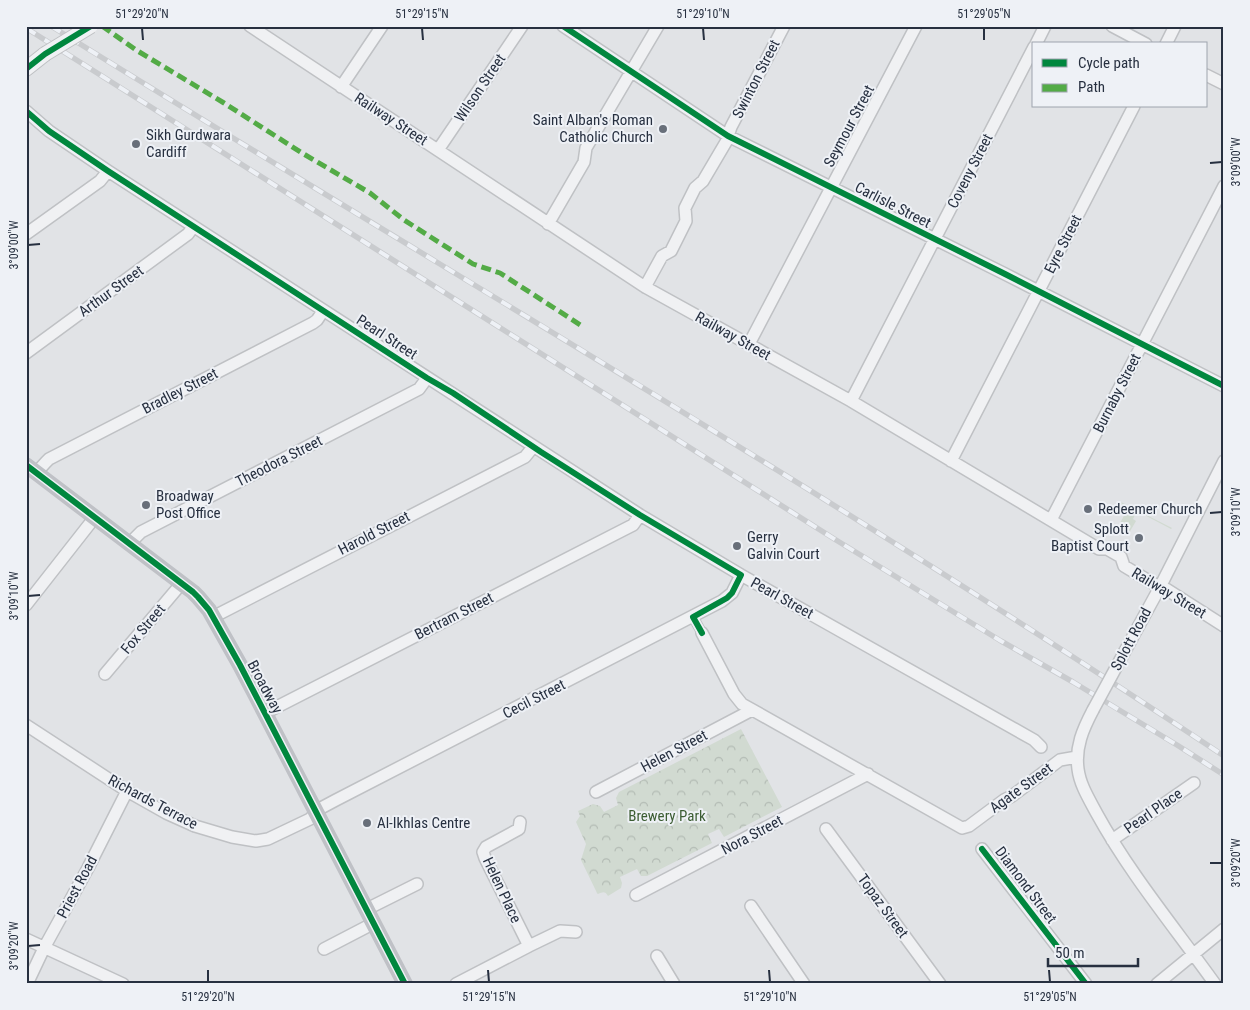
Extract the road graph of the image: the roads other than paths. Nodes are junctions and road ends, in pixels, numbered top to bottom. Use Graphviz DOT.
graph roads {
  1 [pos="91,26"];
  2 [pos="250,26"];
  3 [pos="382,26"];
  4 [pos="522,26"];
  5 [pos="563,26"];
  6 [pos="658,26"];
  7 [pos="784,26"];
  8 [pos="916,26"];
  9 [pos="1045,26"];
  10 [pos="1112,26"];
  11 [pos="1175,26"];
  12 [pos="1037,42"];
  13 [pos="1142,42"];
  14 [pos="1167,42"];
  15 [pos="1032,52"];
  16 [pos="26,69"];
  17 [pos="631,72"];
  18 [pos="1208,76"];
  19 [pos="1224,84"];
  20 [pos="341,86"];
  21 [pos="1133,108"];
  22 [pos="26,111"];
  23 [pos="728,136"];
  24 [pos="438,150"];
  25 [pos="108,171"];
  26 [pos="1224,186"];
  27 [pos="831,187"];
  28 [pos="548,224"];
  29 [pos="193,226"];
  30 [pos="26,234"];
  31 [pos="934,240"];
  32 [pos="645,288"];
  33 [pos="1039,292"];
  34 [pos="323,311"];
  35 [pos="749,344"];
  36 [pos="1142,345"];
  37 [pos="26,353"];
  38 [pos="427,378"];
  39 [pos="1224,386"];
  40 [pos="851,401"];
  41 [pos="533,447"];
  42 [pos="951,461"];
  43 [pos="1224,461"];
  44 [pos="31,469"];
  45 [pos="640,515"];
  46 [pos="95,517"];
  47 [pos="1051,520"];
  48 [pos="129,544"];
  49 [pos="741,575"];
  50 [pos="181,584"];
  51 [pos="1160,587"];
  52 [pos="26,605"];
  53 [pos="213,617"];
  54 [pos="693,617"];
  55 [pos="1224,626"];
  56 [pos="702,633"];
  57 [pos="105,674"];
  58 [pos="752,710"];
  59 [pos="264,713"];
  60 [pos="26,725"];
  61 [pos="1041,747"];
  62 [pos="1077,757"];
  63 [pos="868,774"];
  64 [pos="1194,783"];
  65 [pos="127,791"];
  66 [pos="596,792"];
  67 [pos="316,813"];
  68 [pos="520,822"];
  69 [pos="826,829"];
  70 [pos="1112,840"];
  71 [pos="982,849"];
  72 [pos="417,884"];
  73 [pos="636,895"];
  74 [pos="751,906"];
  75 [pos="370,916"];
  76 [pos="1224,929"];
  77 [pos="576,932"];
  78 [pos="26,939"];
  79 [pos="529,946"];
  80 [pos="44,948"];
  81 [pos="324,949"];
  82 [pos="1194,954"];
  83 [pos="657,956"];
  84 [pos="27,984"];
  85 [pos="123,984"];
  86 [pos="406,984"];
  87 [pos="456,984"];
  88 [pos="674,984"];
  89 [pos="804,984"];
  90 [pos="940,984"];
  91 [pos="1086,984"];
  92 [pos="1157,984"];
  93 [pos="1215,984"];
  1 -- 16 [label="street, bridge"];
  2 -- 20 [label="street, Railway Street"];
  3 -- 20 [label="street"];
  4 -- 24 [label="street, Wilson Street"];
  5 -- 17 [label="street, Carlisle Street"];
  6 -- 17 [label="street"];
  7 -- 23 [label="street, Swinton Street"];
  8 -- 27 [label="street, Seymour Street"];
  9 -- 12 [label="street"];
  10 -- 13 [label="street"];
  11 -- 14 [label="street"];
  15 -- 31 [label="street, Coveny Street"];
  17 -- 23 [label="street, Carlisle Street"];
  17 -- 28 [label="street"];
  18 -- 19 [label="street"];
  20 -- 24 [label="street, Railway Street"];
  21 -- 33 [label="street, Eyre Street"];
  22 -- 25 [label="street, Pearl Street"];
  23 -- 27 [label="street, Carlisle Street"];
  23 -- 32 [label="street, Swinton Street"];
  24 -- 28 [label="street, Railway Street"];
  25 -- 29 [label="street, Pearl Street"];
  25 -- 30 [label="street"];
  26 -- 36 [label="street, Burnaby Street"];
  27 -- 31 [label="street, Carlisle Street"];
  27 -- 35 [label="street, Seymour Street"];
  28 -- 32 [label="street, Railway Street"];
  29 -- 34 [label="street, Pearl Street"];
  29 -- 37 [label="street, Arthur Street"];
  31 -- 33 [label="street, Carlisle Street"];
  31 -- 40 [label="street, Coveny Street"];
  32 -- 35 [label="street, Railway Street"];
  33 -- 36 [label="street, Carlisle Street"];
  33 -- 42 [label="street, Eyre Street"];
  34 -- 38 [label="street, Pearl Street"];
  34 -- 44 [label="street, Bradley Street"];
  35 -- 40 [label="street, Railway Street"];
  36 -- 39 [label="street, Carlisle Street"];
  36 -- 47 [label="street, Burnaby Street"];
  38 -- 41 [label="street, Pearl Street"];
  38 -- 48 [label="street, Theodora Street"];
  40 -- 42 [label="street, Railway Street"];
  41 -- 45 [label="street, Pearl Street"];
  41 -- 53 [label="street, Harold Street"];
  42 -- 47 [label="street, Railway Street"];
  43 -- 51 [label="street, Splott Road"];
  44 -- 46 [label="main road, Broadway"];
  45 -- 49 [label="street, Pearl Street"];
  45 -- 59 [label="street, Bertram Street"];
  46 -- 48 [label="main road, Broadway"];
  46 -- 52 [label="street"];
  47 -- 51 [label="street, Railway Street"];
  48 -- 50 [label="main road, Broadway"];
  49 -- 54 [label="street, Cecil Street"];
  49 -- 61 [label="street, Pearl Street"];
  50 -- 53 [label="main road, Broadway"];
  50 -- 57 [label="street, Fox Street"];
  51 -- 55 [label="street, Railway Street"];
  51 -- 62 [label="street, Splott Road, bridge"];
  53 -- 59 [label="main road, Broadway"];
  54 -- 56 [label="street"];
  54 -- 67 [label="street, Cecil Street"];
  56 -- 58 [label="street"];
  58 -- 63 [label="street"];
  58 -- 66 [label="street, Helen Street"];
  59 -- 67 [label="main road, Broadway"];
  60 -- 65 [label="street, Richards Terrace"];
  62 -- 63 [label="street, Agate Street"];
  62 -- 70 [label="street"];
  63 -- 73 [label="street, Nora Street"];
  64 -- 70 [label="street, Pearl Place"];
  65 -- 67 [label="street, Richards Terrace"];
  65 -- 80 [label="street, Priest Road"];
  67 -- 75 [label="main road, Broadway"];
  68 -- 79 [label="street, Helen Place"];
  69 -- 90 [label="street, Topaz Street"];
  70 -- 82 [label="street"];
  71 -- 91 [label="street, Diamond Street"];
  72 -- 75 [label="street"];
  74 -- 89 [label="street"];
  75 -- 81 [label="street"];
  75 -- 86 [label="main road, Broadway"];
  76 -- 82 [label="street"];
  77 -- 79 [label="street"];
  78 -- 80 [label="street"];
  79 -- 87 [label="street"];
  80 -- 84 [label="street, Priest Road"];
  80 -- 85 [label="street"];
  82 -- 92 [label="street"];
  82 -- 93 [label="street"];
  83 -- 88 [label="street"];
}
